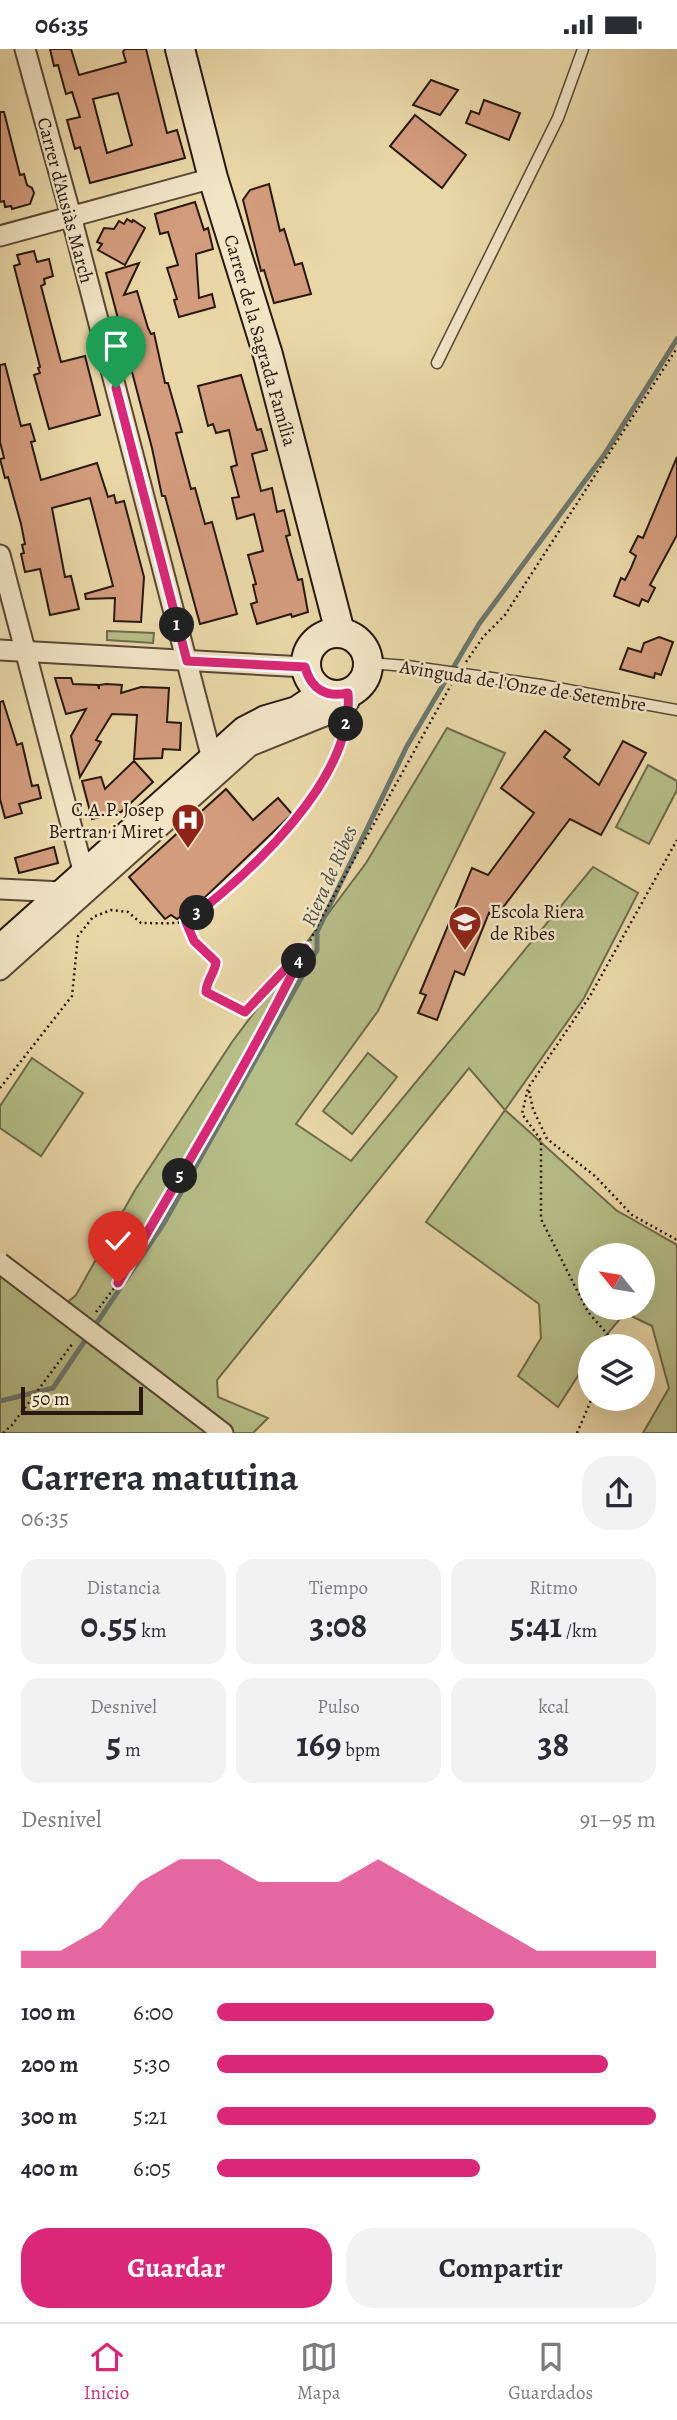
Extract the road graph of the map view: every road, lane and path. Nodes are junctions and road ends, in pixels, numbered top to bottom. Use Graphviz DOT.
graph roads {
  1 [pos="25,49"];
  2 [pos="180,49"];
  3 [pos="583,49"];
  4 [pos="213,178"];
  5 [pos="71,216"];
  6 [pos="0,236"];
  7 [pos="677,348"];
  8 [pos="437,363"];
  9 [pos="0,555"];
  10 [pos="340,632"];
  11 [pos="0,650"];
  12 [pos="27,652"];
  13 [pos="187,661"];
  14 [pos="369,663"];
  15 [pos="305,667"];
  16 [pos="463,667"];
  17 [pos="457,676"];
  18 [pos="337,697"];
  19 [pos="677,710"];
  20 [pos="215,756"];
  21 [pos="677,840"];
  22 [pos="74,883"];
  23 [pos="0,888"];
  24 [pos="186,922"];
  25 [pos="305,948"];
  26 [pos="0,950"];
  27 [pos="0,970"];
  28 [pos="528,1088"];
  29 [pos="0,1089"];
  30 [pos="677,1240"];
  31 [pos="0,1263"];
  32 [pos="93,1315"];
  33 [pos="607,1334"];
  34 [pos="77,1337"];
  35 [pos="586,1411"];
  36 [pos="3,1433"];
  37 [pos="223,1433"];
  38 [pos="577,1433"];
  1 -- 5 [label="street, Carrer d'Ausiàs March"];
  2 -- 4 [label="street, Carrer de la Sagrada Família"];
  3 -- 8 [label="lane"];
  4 -- 5 [label="street"];
  4 -- 10 [label="street, Carrer de la Sagrada Família"];
  5 -- 6 [label="street"];
  5 -- 13 [label="street, Carrer d'Ausiàs March"];
  7 -- 16 [label="path"];
  9 -- 12 [label="street"];
  10 -- 14 [label="street"];
  10 -- 15 [label="street"];
  11 -- 12 [label="street"];
  12 -- 13 [label="street"];
  12 -- 22 [label="street"];
  13 -- 15 [label="street"];
  13 -- 20 [label="street, Carrer d'Ausiàs March"];
  14 -- 18 [label="street"];
  14 -- 19 [label="lane, Avinguda de l'Onze de Setembre, bridge"];
  15 -- 18 [label="street"];
  17 -- 25 [label="path"];
  18 -- 20 [label="street"];
  18 -- 24 [label="path"];
  18 -- 27 [label="street"];
  20 -- 22 [label="street"];
  21 -- 28 [label="path"];
  22 -- 23 [label="street"];
  22 -- 26 [label="street"];
  24 -- 25 [label="path"];
  24 -- 29 [label="path"];
  25 -- 32 [label="path"];
  28 -- 30 [label="path"];
  28 -- 33 [label="path"];
  31 -- 37 [label="street, bridge"];
  34 -- 36 [label="path"];
  35 -- 38 [label="path"];
}
